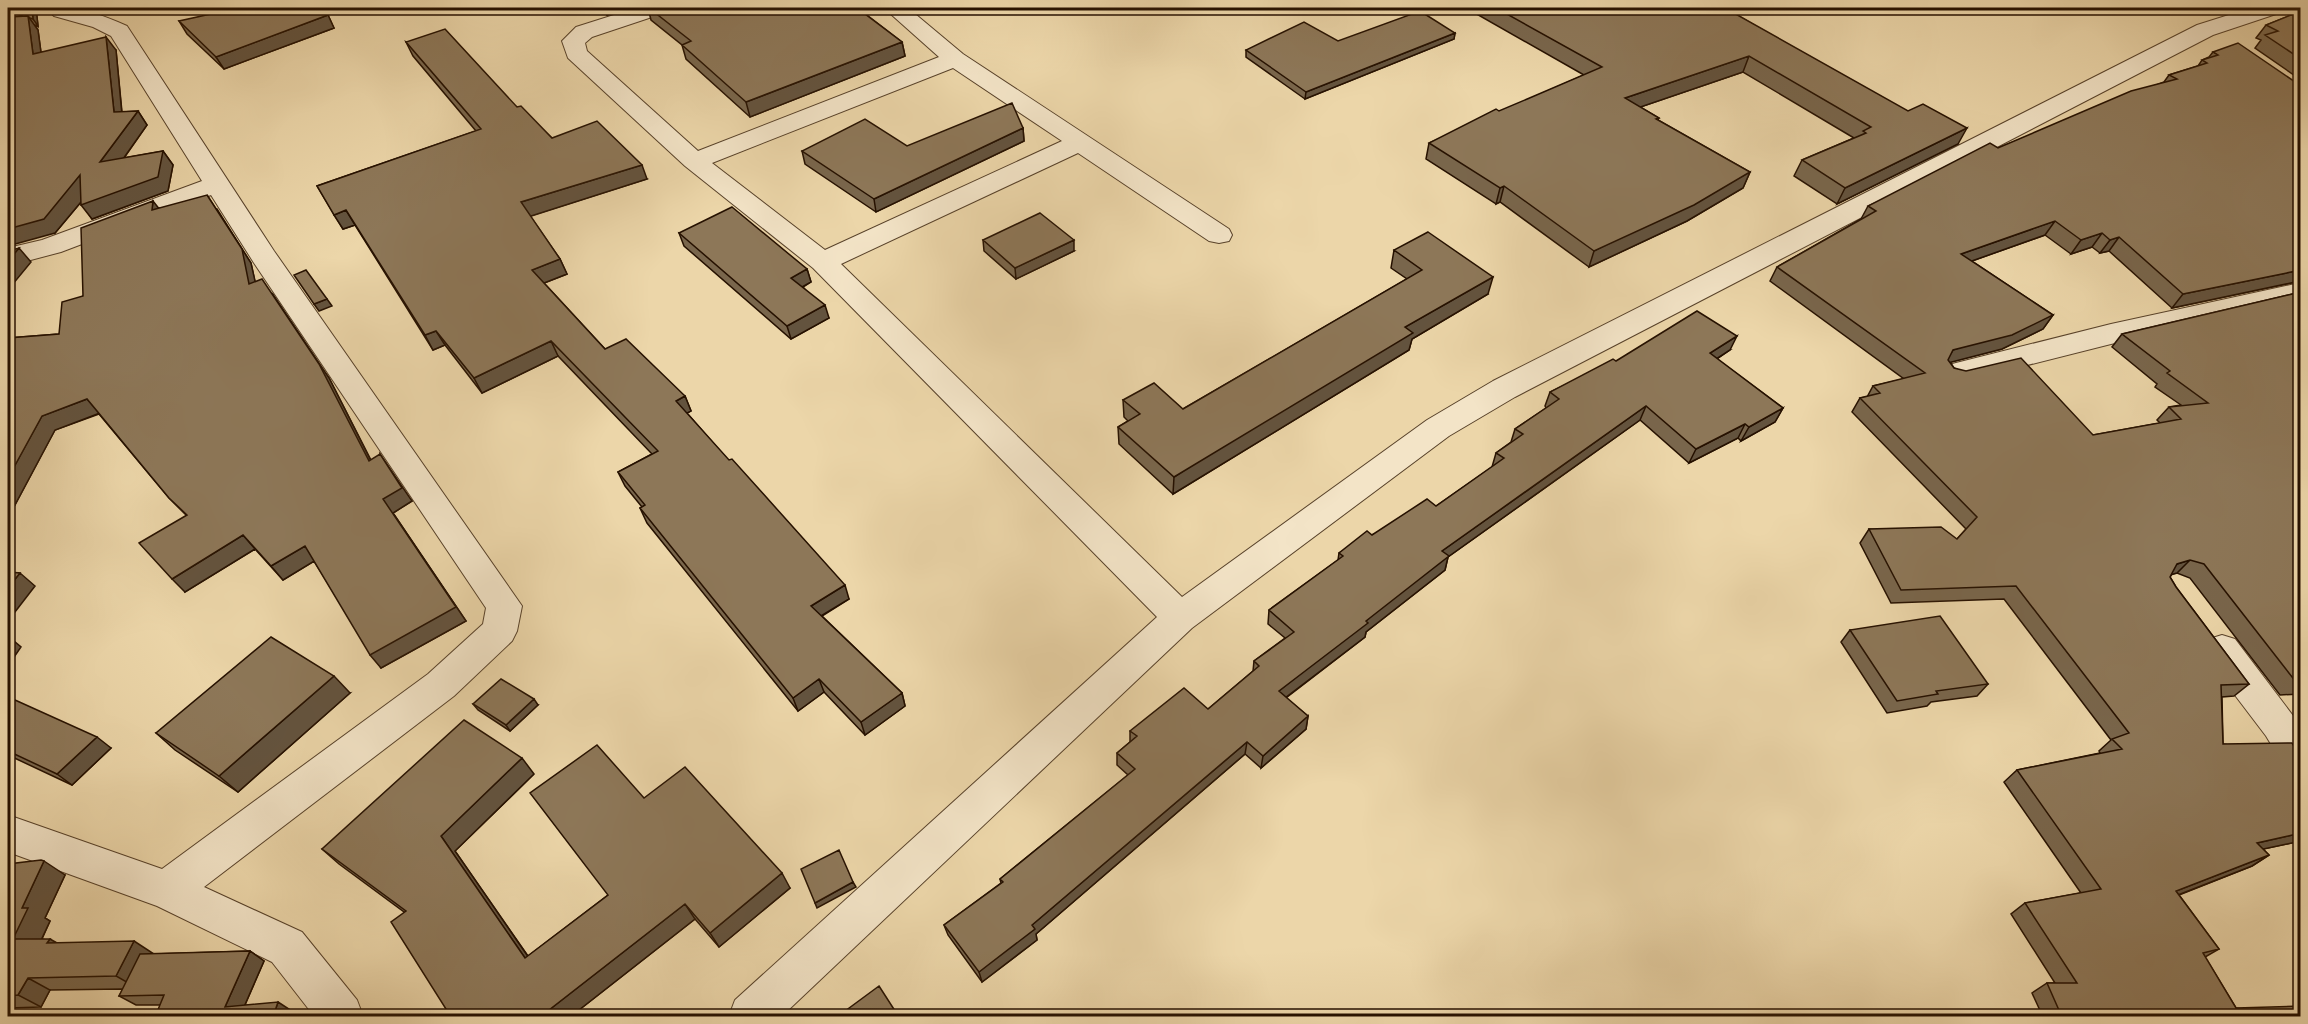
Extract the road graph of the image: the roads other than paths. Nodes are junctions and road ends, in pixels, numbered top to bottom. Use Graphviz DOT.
graph roads {
  1 [pos="57,8"];
  2 [pos="656,8"];
  3 [pos="895,8"];
  4 [pos="2271,8"];
  5 [pos="955,58"];
  6 [pos="1081,142"];
  7 [pos="694,161"];
  8 [pos="217,184"];
  9 [pos="1219,235"];
  10 [pos="8,257"];
  11 [pos="823,262"];
  12 [pos="2301,292"];
  13 [pos="1956,373"];
  14 [pos="1179,618"];
  15 [pos="2203,625"];
  16 [pos="2301,757"];
  17 [pos="8,834"];
  18 [pos="166,890"];
  19 [pos="341,1017"];
  20 [pos="751,1017"];
  1 -- 8 [label="street"];
  2 -- 7 [label="street"];
  3 -- 5 [label="street"];
  4 -- 14 [label="street"];
  5 -- 6 [label="street"];
  5 -- 7 [label="street"];
  6 -- 9 [label="street"];
  6 -- 11 [label="street"];
  7 -- 11 [label="street"];
  8 -- 10 [label="street"];
  8 -- 18 [label="street"];
  11 -- 14 [label="street"];
  12 -- 13 [label="street"];
  14 -- 20 [label="street"];
  15 -- 16 [label="street"];
  17 -- 18 [label="street"];
  18 -- 19 [label="street"];
}
